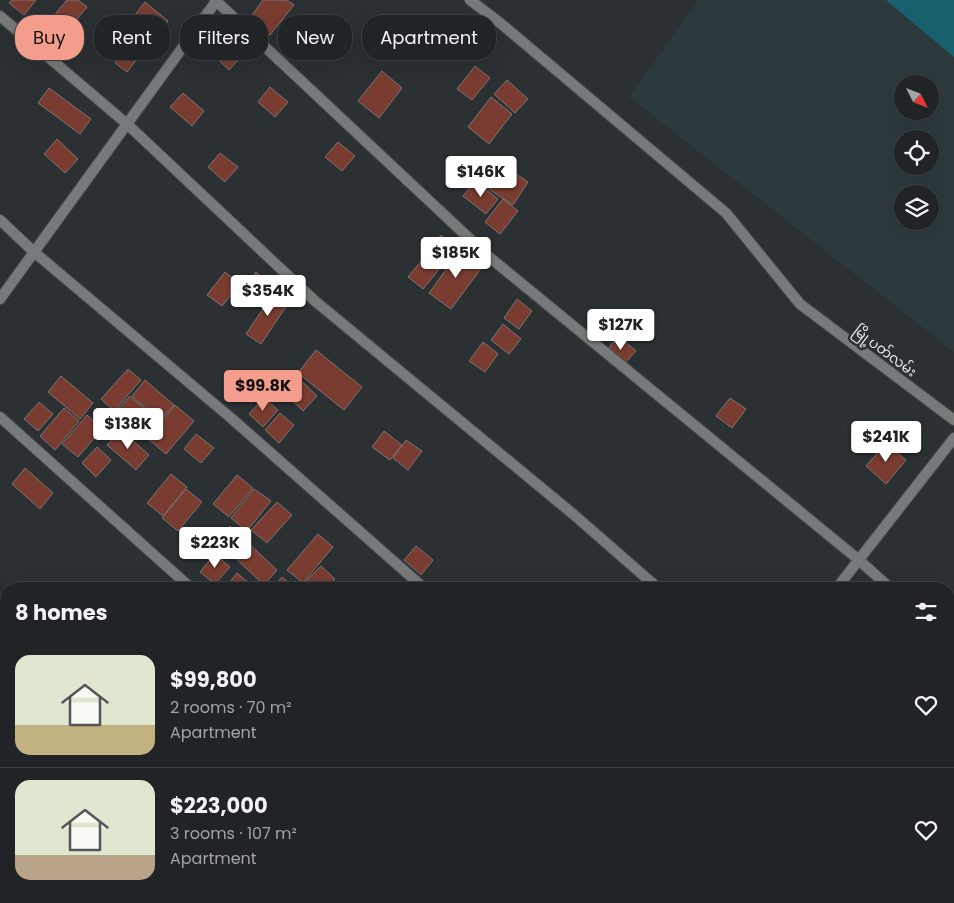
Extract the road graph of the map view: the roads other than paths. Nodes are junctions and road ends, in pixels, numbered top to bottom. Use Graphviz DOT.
graph roads {
  1 [pos="217,0"];
  2 [pos="470,0"];
  3 [pos="0,16"];
  4 [pos="127,124"];
  5 [pos="0,220"];
  6 [pos="34,252"];
  7 [pos="0,299"];
  8 [pos="0,417"];
  9 [pos="954,420"];
  10 [pos="954,438"];
  11 [pos="859,560"];
  12 [pos="184,582"];
  13 [pos="417,582"];
  14 [pos="651,582"];
  15 [pos="842,582"];
  16 [pos="883,582"];
  1 -- 4 [label="street"];
  1 -- 11 [label="street"];
  2 -- 9 [label="street, မြို့ပတ်လမ်း"];
  3 -- 4 [label="street"];
  4 -- 6 [label="street"];
  4 -- 14 [label="street"];
  5 -- 6 [label="street"];
  6 -- 7 [label="street"];
  6 -- 13 [label="street"];
  8 -- 12 [label="street"];
  10 -- 11 [label="street"];
  11 -- 15 [label="street"];
  11 -- 16 [label="street"];
}
